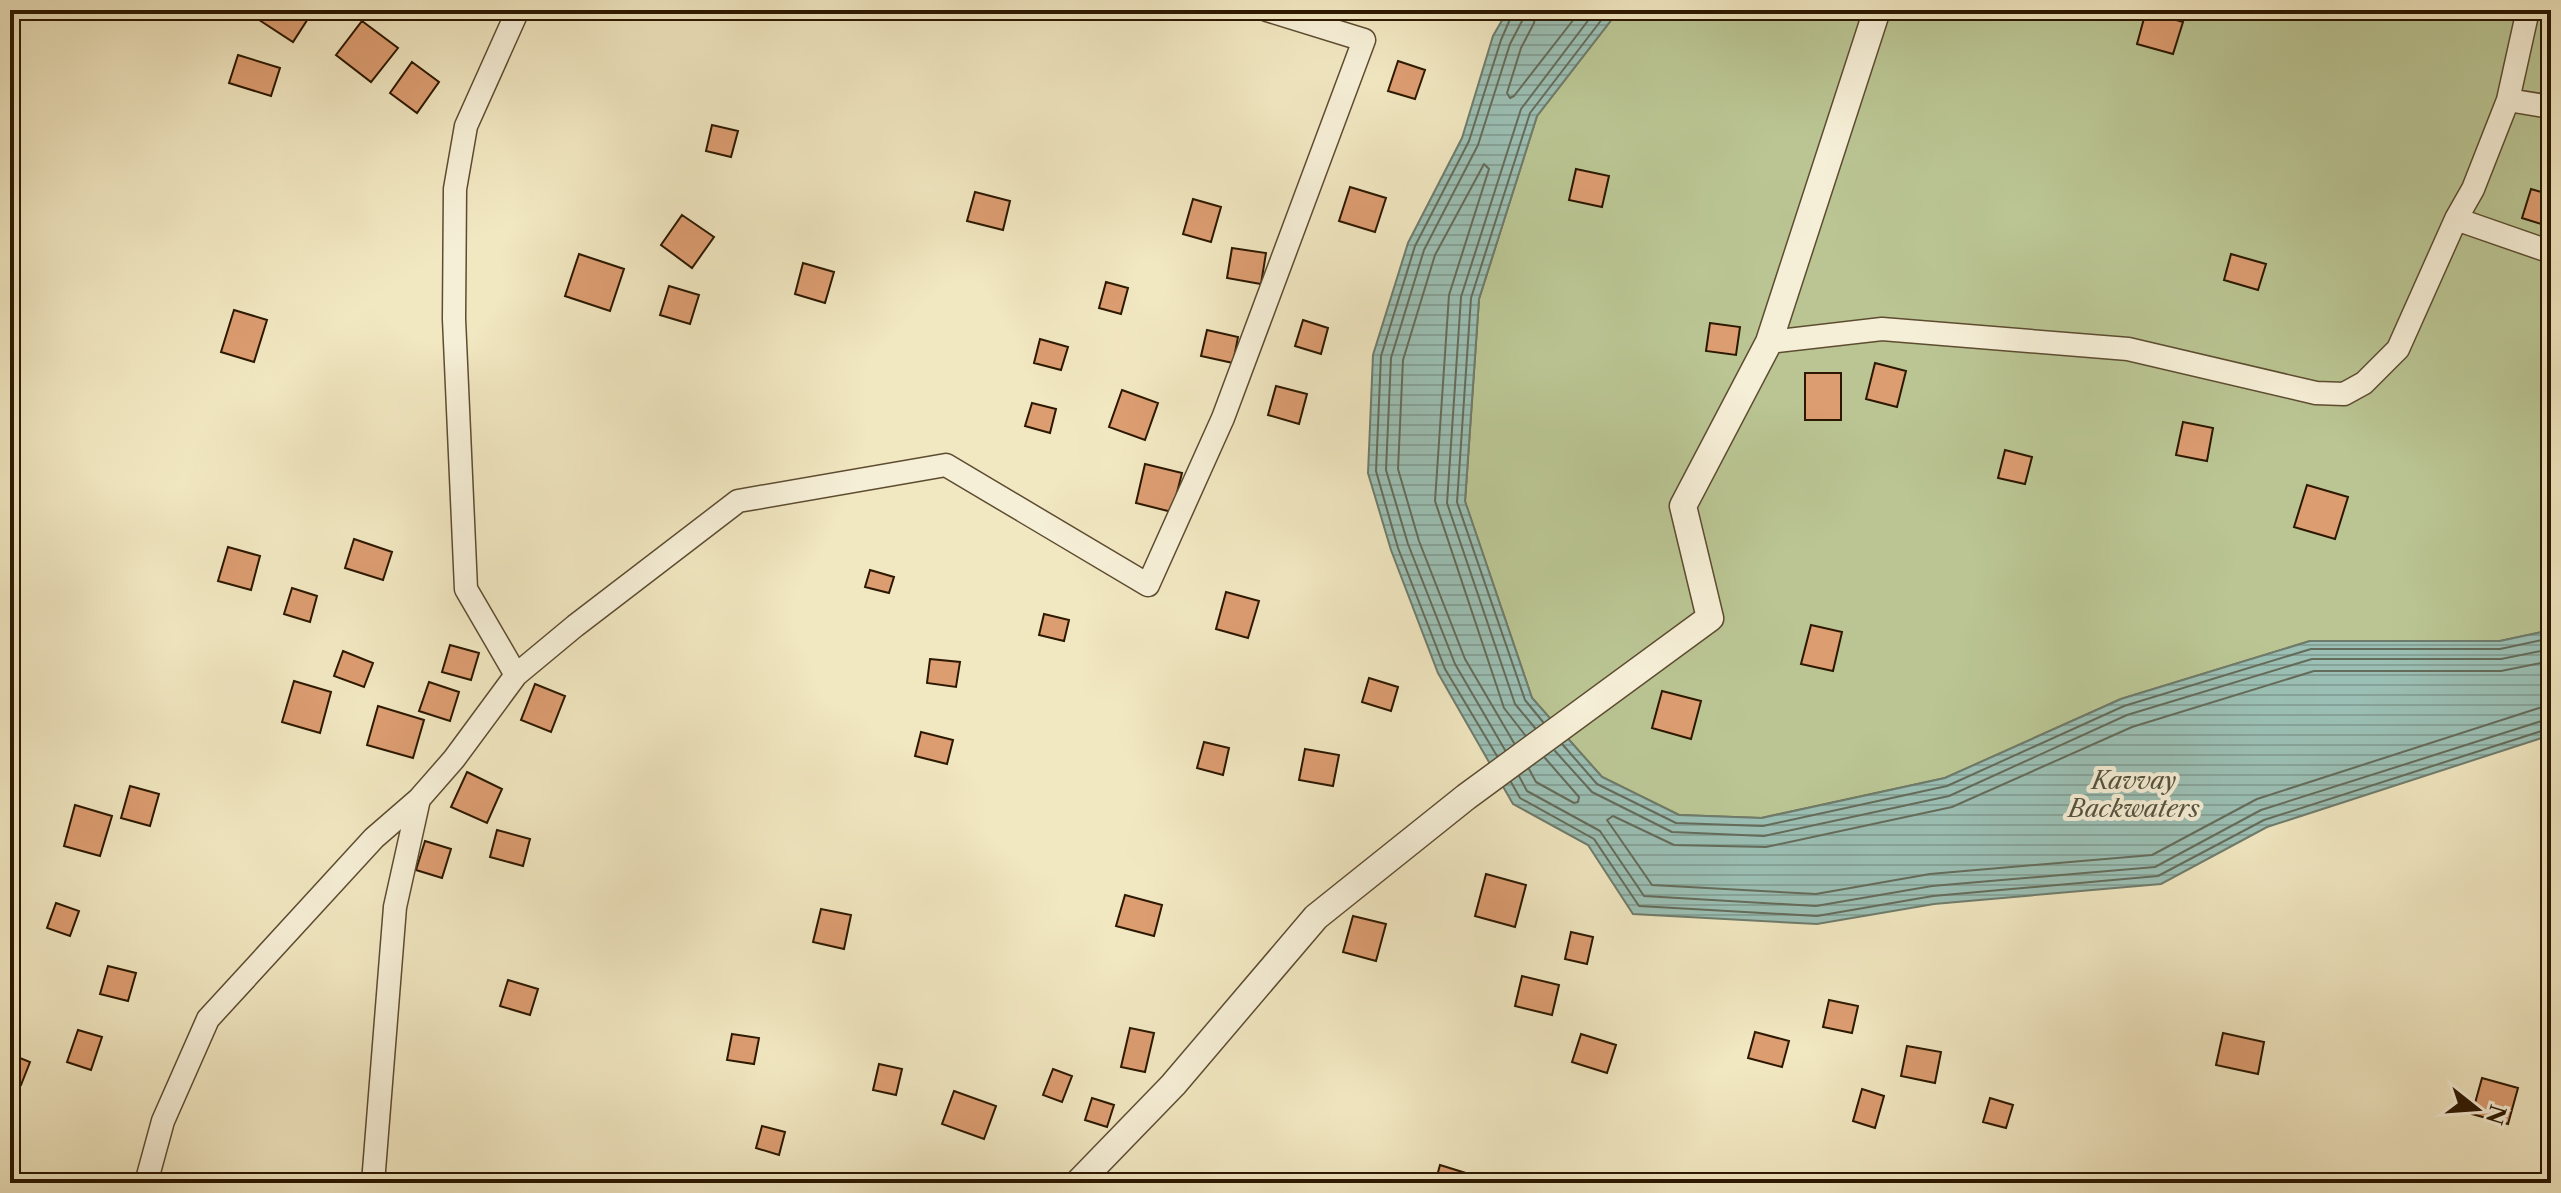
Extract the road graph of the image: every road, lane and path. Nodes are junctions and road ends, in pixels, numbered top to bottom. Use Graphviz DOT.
graph roads {
  1 [pos="518,10"];
  2 [pos="1267,10"];
  3 [pos="1877,10"];
  4 [pos="2528,10"];
  5 [pos="2508,100"];
  6 [pos="2551,107"];
  7 [pos="2456,219"];
  8 [pos="2551,252"];
  9 [pos="1769,342"];
  10 [pos="516,675"];
  11 [pos="419,799"];
  12 [pos="146,1183"];
  13 [pos="373,1183"];
  14 [pos="1078,1183"];
  1 -- 10 [label="street"];
  2 -- 10 [label="street"];
  3 -- 9 [label="street"];
  4 -- 5 [label="street"];
  5 -- 6 [label="street"];
  5 -- 7 [label="street"];
  7 -- 8 [label="street"];
  7 -- 9 [label="street"];
  9 -- 14 [label="street"];
  10 -- 11 [label="street"];
  11 -- 12 [label="street"];
  11 -- 13 [label="street"];
}
